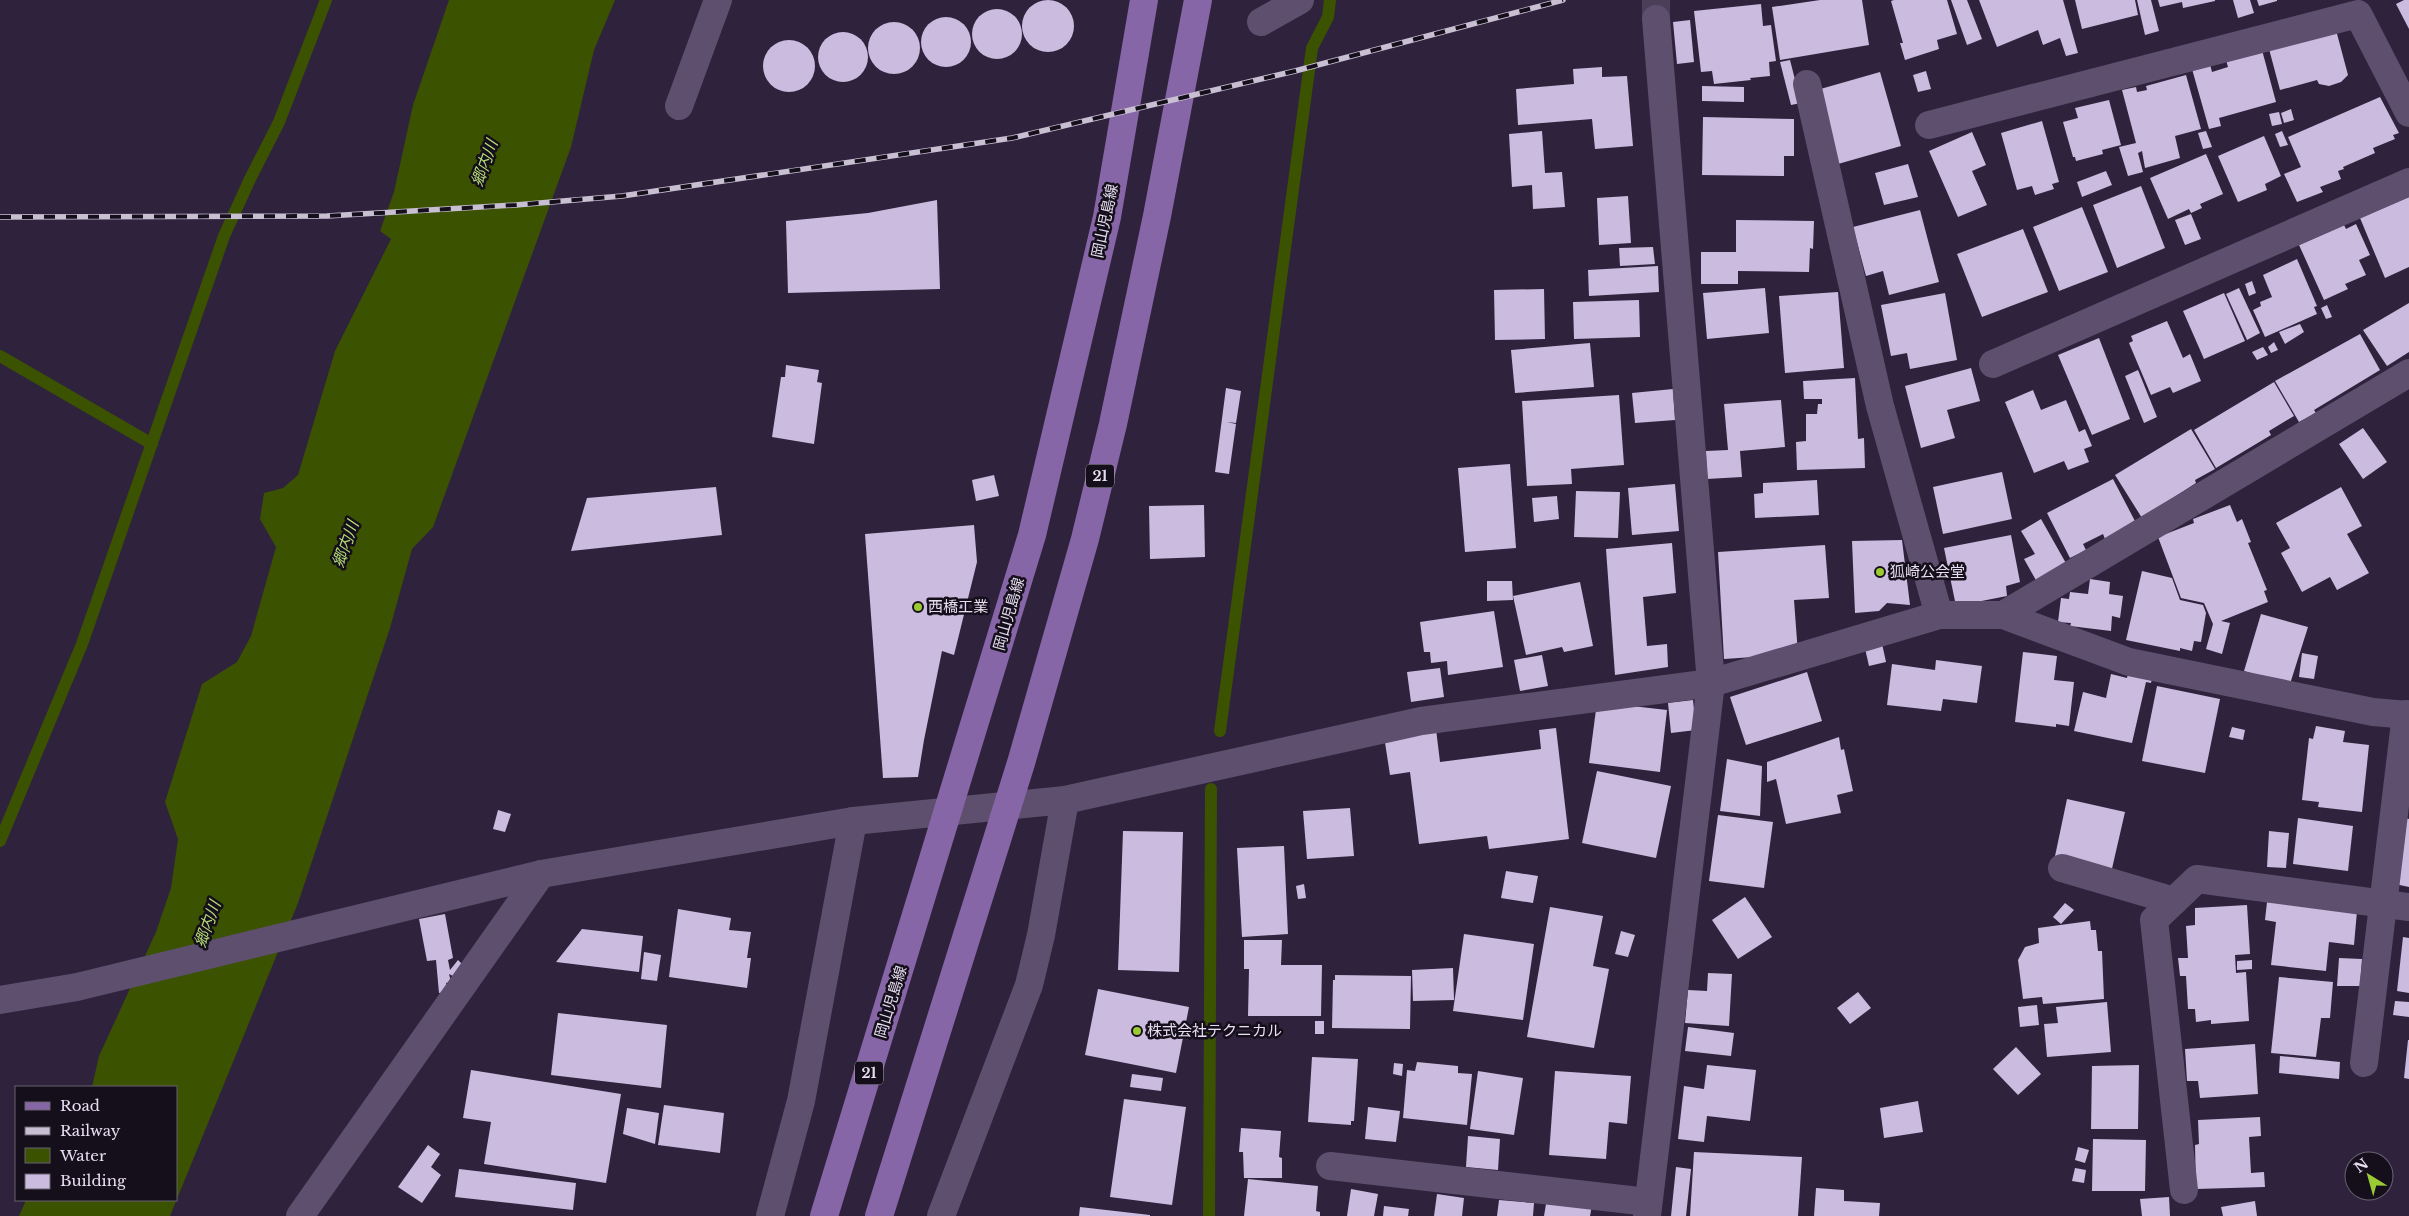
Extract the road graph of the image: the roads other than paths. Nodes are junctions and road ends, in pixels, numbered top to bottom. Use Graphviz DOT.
graph roads {
  1 [pos="718,0"];
  2 [pos="1144,0"];
  3 [pos="1198,0"];
  4 [pos="1300,0"];
  5 [pos="1656,18"];
  6 [pos="1261,22"];
  7 [pos="1807,84"];
  8 [pos="679,106"];
  9 [pos="2409,113"];
  10 [pos="1929,125"];
  11 [pos="2409,182"];
  12 [pos="1993,364"];
  13 [pos="2409,372"];
  14 [pos="2003,615"];
  15 [pos="1939,616"];
  16 [pos="1711,683"];
  17 [pos="2408,714"];
  18 [pos="1064,800"];
  19 [pos="853,821"];
  20 [pos="2062,868"];
  21 [pos="541,874"];
  22 [pos="2174,901"];
  23 [pos="2396,905"];
  24 [pos="0,1000"];
  25 [pos="2364,1063"];
  26 [pos="1330,1166"];
  27 [pos="2184,1190"];
  28 [pos="1648,1209"];
  29 [pos="300,1216"];
  30 [pos="770,1216"];
  31 [pos="824,1216"];
  32 [pos="879,1216"];
  33 [pos="941,1216"];
  1 -- 8 [label="street"];
  2 -- 31 [label="main road, 岡山児島線 / 21"];
  3 -- 32 [label="main road, 21"];
  4 -- 6 [label="street"];
  5 -- 16 [label="street"];
  7 -- 15 [label="street"];
  9 -- 10 [label="street"];
  11 -- 12 [label="street"];
  13 -- 14 [label="street"];
  14 -- 15 [label="street"];
  14 -- 17 [label="street"];
  15 -- 16 [label="street"];
  16 -- 18 [label="street"];
  16 -- 28 [label="street"];
  17 -- 23 [label="street"];
  18 -- 19 [label="street"];
  18 -- 33 [label="street"];
  19 -- 21 [label="street"];
  19 -- 30 [label="street"];
  20 -- 22 [label="street"];
  21 -- 24 [label="street"];
  21 -- 29 [label="street"];
  22 -- 23 [label="street"];
  22 -- 27 [label="street"];
  23 -- 25 [label="street"];
  26 -- 28 [label="street"];
}
